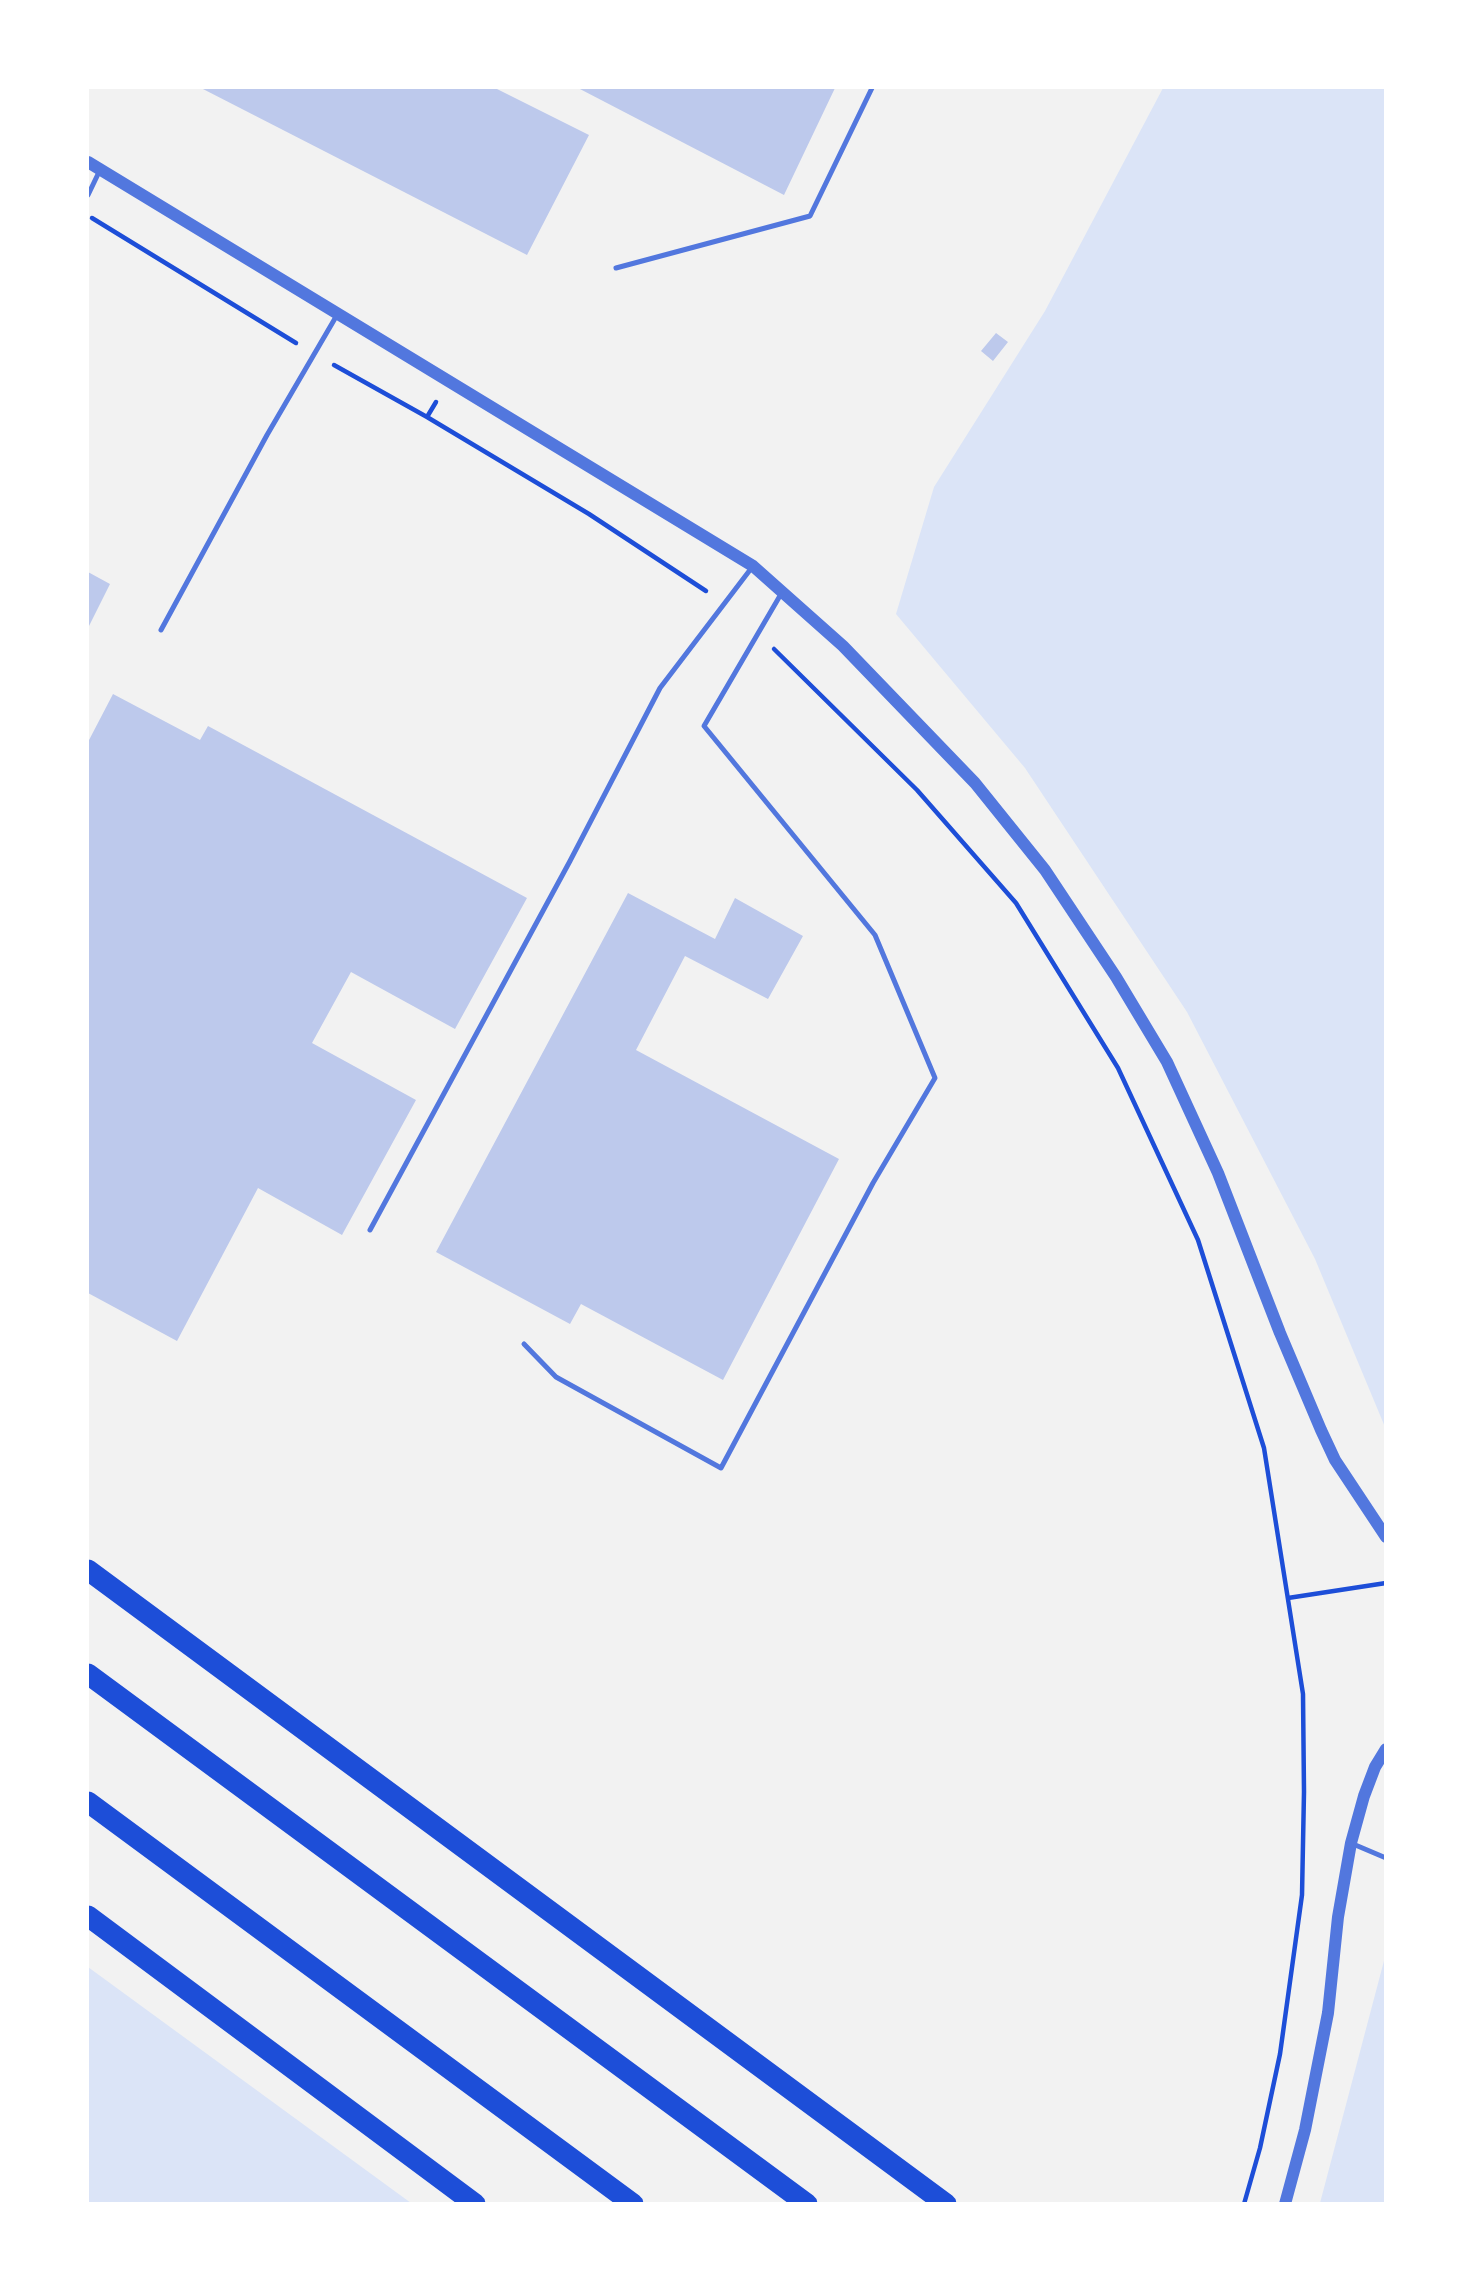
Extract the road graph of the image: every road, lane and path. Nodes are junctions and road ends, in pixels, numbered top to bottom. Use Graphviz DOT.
graph roads {
  1 [pos="872,88"];
  2 [pos="88,162"];
  3 [pos="100,170"];
  4 [pos="88,195"];
  5 [pos="88,215"];
  6 [pos="616,268"];
  7 [pos="338,313"];
  8 [pos="314,354"];
  9 [pos="753,566"];
  10 [pos="782,591"];
  11 [pos="724,603"];
  12 [pos="162,630"];
  13 [pos="758,634"];
  14 [pos="370,1230"];
  15 [pos="524,1345"];
  16 [pos="1385,1537"];
  17 [pos="88,1570"];
  18 [pos="1385,1583"];
  19 [pos="1288,1598"];
  20 [pos="88,1674"];
  21 [pos="1385,1749"];
  22 [pos="88,1802"];
  23 [pos="1351,1843"];
  24 [pos="1385,1858"];
  25 [pos="88,1916"];
  26 [pos="475,2203"];
  27 [pos="633,2203"];
  28 [pos="807,2203"];
  29 [pos="946,2203"];
  30 [pos="1244,2203"];
  31 [pos="1285,2203"];
  1 -- 6 [label="lane"];
  2 -- 3 [label="street"];
  3 -- 4 [label="lane"];
  3 -- 7 [label="street"];
  5 -- 8 [label="path"];
  7 -- 8 [label="lane"];
  7 -- 9 [label="street"];
  8 -- 11 [label="path"];
  8 -- 12 [label="lane"];
  9 -- 10 [label="street"];
  9 -- 11 [label="lane"];
  10 -- 13 [label="lane"];
  10 -- 16 [label="street"];
  11 -- 14 [label="lane"];
  13 -- 15 [label="lane"];
  13 -- 19 [label="path"];
  17 -- 29 [label="highway"];
  18 -- 19 [label="path"];
  19 -- 30 [label="path"];
  20 -- 28 [label="highway"];
  21 -- 23 [label="street"];
  22 -- 27 [label="highway"];
  23 -- 24 [label="lane"];
  23 -- 31 [label="street"];
  25 -- 26 [label="highway"];
}
